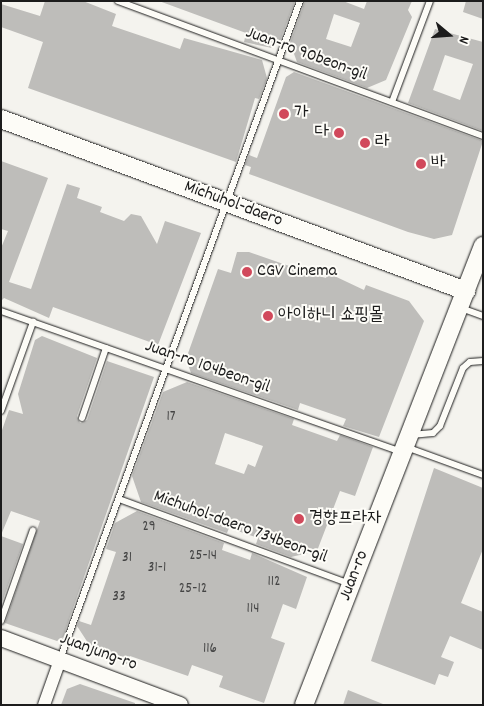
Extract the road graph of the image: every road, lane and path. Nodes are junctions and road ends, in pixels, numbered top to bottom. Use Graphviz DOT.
graph roads {
  1 [pos="118,1"];
  2 [pos="300,1"];
  3 [pos="430,1"];
  4 [pos="279,61"];
  5 [pos="392,102"];
  6 [pos="1,119"];
  7 [pos="483,136"];
  8 [pos="227,203"];
  9 [pos="483,246"];
  10 [pos="478,275"];
  11 [pos="462,300"];
  12 [pos="1,311"];
  13 [pos="483,316"];
  14 [pos="33,322"];
  15 [pos="106,348"];
  16 [pos="483,361"];
  17 [pos="166,369"];
  18 [pos="1,410"];
  19 [pos="82,418"];
  20 [pos="406,445"];
  21 [pos="483,475"];
  22 [pos="119,499"];
  23 [pos="33,530"];
  24 [pos="351,584"];
  25 [pos="1,621"];
  26 [pos="1,638"];
  27 [pos="60,660"];
  28 [pos="44,705"];
  29 [pos="180,705"];
  30 [pos="304,705"];
  1 -- 4 [label="lane, Juan-ro 90beon-gil"];
  2 -- 4 [label="lane"];
  3 -- 5 [label="lane"];
  4 -- 5 [label="lane, Juan-ro 90beon-gil"];
  4 -- 8 [label="lane"];
  5 -- 7 [label="lane, Juan-ro 90beon-gil"];
  6 -- 8 [label="main road, Michuhol-daero"];
  8 -- 11 [label="main road, Michuhol-daero"];
  8 -- 17 [label="lane"];
  9 -- 10 [label="main road, Juan-ro"];
  10 -- 11 [label="main road, Juan-ro"];
  11 -- 13 [label="lane"];
  11 -- 20 [label="main road, Juan-ro"];
  12 -- 14 [label="lane, Juan-ro 104beon-gil"];
  14 -- 15 [label="lane, Juan-ro 104beon-gil"];
  14 -- 18 [label="lane"];
  15 -- 17 [label="lane, Juan-ro 104beon-gil"];
  15 -- 19 [label="lane"];
  16 -- 20 [label="lane"];
  17 -- 20 [label="lane, Juan-ro 104beon-gil"];
  17 -- 22 [label="lane"];
  20 -- 21 [label="lane"];
  20 -- 24 [label="main road, Juan-ro"];
  22 -- 24 [label="lane, Michuhol-daero 734beon-gil"];
  22 -- 27 [label="lane"];
  23 -- 25 [label="lane"];
  24 -- 30 [label="main road, Juan-ro"];
  26 -- 27 [label="street, Juanjung-ro"];
  27 -- 28 [label="street"];
  27 -- 29 [label="street, Juanjung-ro"];
}
